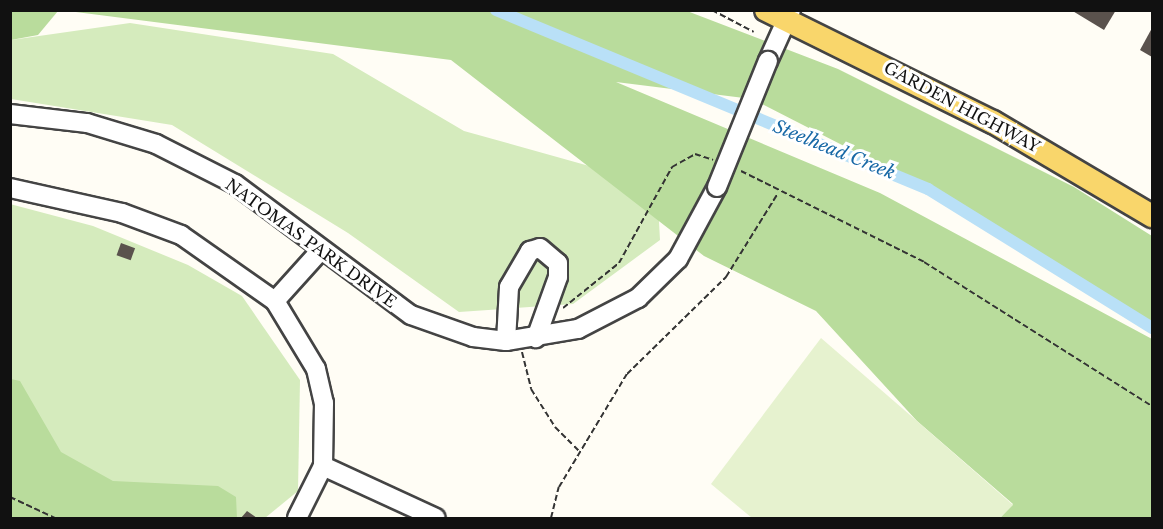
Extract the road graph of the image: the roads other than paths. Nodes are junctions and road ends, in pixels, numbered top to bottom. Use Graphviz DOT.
graph roads {
  1 [pos="766,10"];
  2 [pos="789,16"];
  3 [pos="10,114"];
  4 [pos="10,188"];
  5 [pos="1152,216"];
  6 [pos="321,250"];
  7 [pos="275,301"];
  8 [pos="520,339"];
  9 [pos="323,466"];
  10 [pos="297,519"];
  11 [pos="436,519"];
  1 -- 2 [label="main road, GARDEN HIGHWAY"];
  2 -- 5 [label="main road, GARDEN HIGHWAY"];
  2 -- 8 [label="street, NATOMAS PARK DRIVE, bridge"];
  3 -- 6 [label="street, NATOMAS PARK DRIVE"];
  4 -- 7 [label="street"];
  6 -- 7 [label="street"];
  6 -- 8 [label="street, NATOMAS PARK DRIVE"];
  7 -- 9 [label="street"];
  8 -- 8 [label="street"];
  9 -- 10 [label="street"];
  9 -- 11 [label="street"];
}
